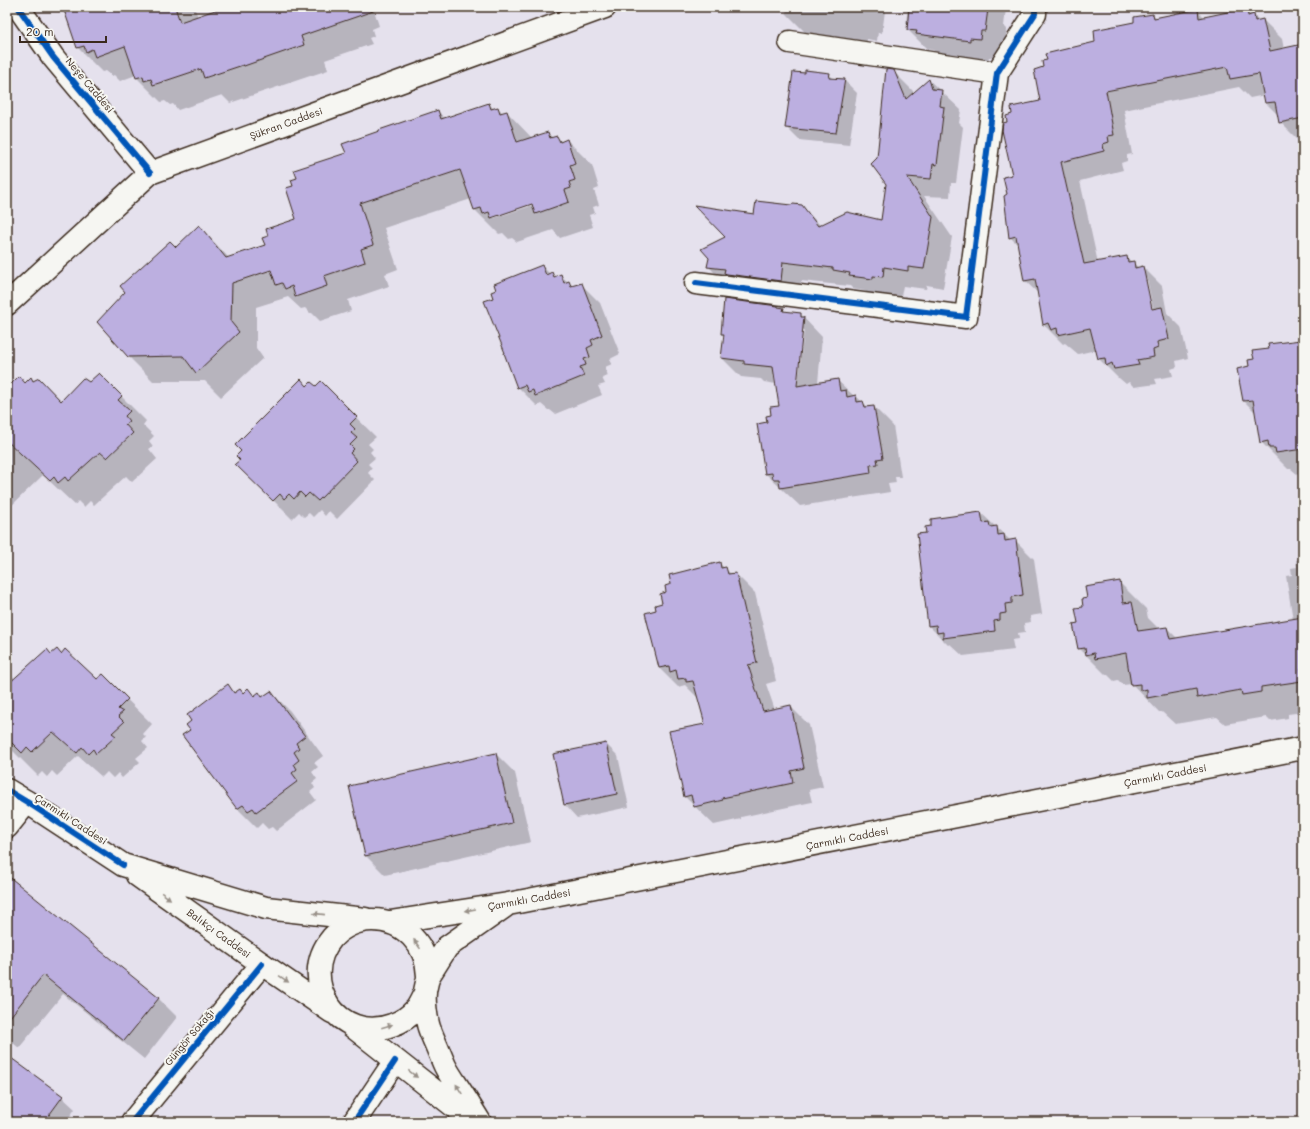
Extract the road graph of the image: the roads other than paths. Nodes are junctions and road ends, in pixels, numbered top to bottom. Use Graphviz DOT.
graph roads {
  1 [pos="18,7"];
  2 [pos="605,7"];
  3 [pos="1036,7"];
  4 [pos="790,42"];
  5 [pos="997,73"];
  6 [pos="150,173"];
  7 [pos="696,283"];
  8 [pos="7,304"];
  9 [pos="1303,748"];
  10 [pos="7,790"];
  11 [pos="27,802"];
  12 [pos="7,827"];
  13 [pos="123,865"];
  14 [pos="508,904"];
  15 [pos="381,921"];
  16 [pos="262,964"];
  17 [pos="426,986"];
  18 [pos="342,1019"];
  19 [pos="395,1061"];
  20 [pos="132,1122"];
  21 [pos="354,1122"];
  22 [pos="475,1122"];
  23 [pos="480,1122"];
  1 -- 6 [label="main road, Neşe Caddesi"];
  2 -- 6 [label="main road, Şükran Caddesi"];
  3 -- 5 [label="main road"];
  4 -- 5 [label="main road"];
  5 -- 7 [label="main road"];
  6 -- 8 [label="main road, Şükran Caddesi"];
  9 -- 14 [label="main road, Çarmıklı Caddesi"];
  10 -- 11 [label="main road, Çarmıklı Caddesi"];
  11 -- 12 [label="main road"];
  11 -- 13 [label="main road, Çarmıklı Caddesi"];
  15 -- 13 [label="main road, Çarmıklı Caddesi, one-way"];
  13 -- 16 [label="main road, Balıkçı Caddesi, one-way"];
  14 -- 15 [label="main road, Çarmıklı Caddesi, one-way"];
  14 -- 17 [label="main road"];
  17 -- 15 [label="main road, one-way"];
  15 -- 18 [label="main road"];
  16 -- 18 [label="main road, Balıkçı Caddesi, one-way"];
  16 -- 20 [label="main road, Güngör Sokağı"];
  18 -- 17 [label="main road, one-way"];
  23 -- 17 [label="main road, one-way"];
  18 -- 19 [label="main road, Balıkçı Caddesi"];
  19 -- 21 [label="main road"];
  19 -- 22 [label="main road, Balıkçı Caddesi, one-way"];
}
